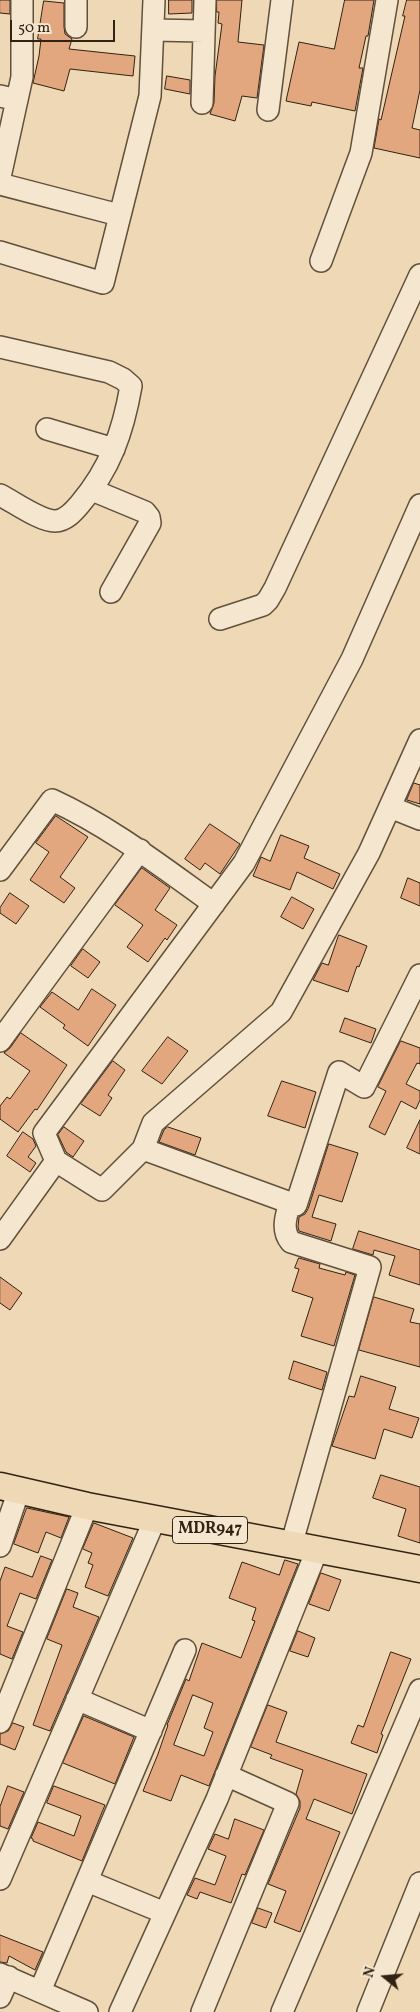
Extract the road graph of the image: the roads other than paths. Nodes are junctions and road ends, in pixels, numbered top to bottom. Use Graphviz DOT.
graph roads {
  1 [pos="22,0"];
  2 [pos="76,0"];
  3 [pos="154,0"];
  4 [pos="205,0"];
  5 [pos="282,0"];
  6 [pos="387,0"];
  7 [pos="76,27"];
  8 [pos="153,30"];
  9 [pos="204,31"];
  10 [pos="9,98"];
  11 [pos="202,103"];
  12 [pos="268,110"];
  13 [pos="0,177"];
  14 [pos="0,184"];
  15 [pos="119,215"];
  16 [pos="0,252"];
  17 [pos="321,261"];
  18 [pos="420,275"];
  19 [pos="0,347"];
  20 [pos="47,429"];
  21 [pos="114,450"];
  22 [pos="92,490"];
  23 [pos="0,495"];
  24 [pos="420,505"];
  25 [pos="111,592"];
  26 [pos="220,619"];
  27 [pos="420,740"];
  28 [pos="390,807"];
  29 [pos="420,819"];
  30 [pos="140,850"];
  31 [pos="0,870"];
  32 [pos="214,904"];
  33 [pos="420,975"];
  34 [pos="0,1041"];
  35 [pos="143,1149"];
  36 [pos="56,1161"];
  37 [pos="290,1202"];
  38 [pos="0,1239"];
  39 [pos="9,1488"];
  40 [pos="87,1506"];
  41 [pos="155,1519"];
  42 [pos="0,1546"];
  43 [pos="291,1546"];
  44 [pos="317,1550"];
  45 [pos="420,1569"];
  46 [pos="185,1650"];
  47 [pos="420,1690"];
  48 [pos="77,1699"];
  49 [pos="0,1722"];
  50 [pos="151,1731"];
  51 [pos="226,1776"];
  52 [pos="0,1879"];
  53 [pos="87,1881"];
  54 [pos="420,1883"];
  55 [pos="165,1913"];
  56 [pos="4,1976"];
  57 [pos="40,1991"];
  58 [pos="0,1997"];
  59 [pos="76,2010"];
  60 [pos="120,2012"];
  61 [pos="202,2012"];
  62 [pos="282,2012"];
  63 [pos="368,2012"];
  1 -- 10 [label="street"];
  2 -- 7 [label="street"];
  3 -- 8 [label="street"];
  4 -- 9 [label="street"];
  5 -- 12 [label="street"];
  6 -- 17 [label="street"];
  8 -- 9 [label="street"];
  8 -- 15 [label="street"];
  9 -- 11 [label="street"];
  10 -- 13 [label="street"];
  14 -- 15 [label="street"];
  15 -- 16 [label="street"];
  18 -- 26 [label="street"];
  19 -- 21 [label="street"];
  20 -- 21 [label="street"];
  21 -- 22 [label="street"];
  22 -- 23 [label="street"];
  22 -- 25 [label="street"];
  24 -- 32 [label="street"];
  27 -- 28 [label="street"];
  28 -- 29 [label="street"];
  28 -- 35 [label="street"];
  30 -- 31 [label="street"];
  30 -- 32 [label="street"];
  30 -- 34 [label="street"];
  32 -- 36 [label="street"];
  33 -- 37 [label="street"];
  35 -- 36 [label="street"];
  35 -- 37 [label="street"];
  36 -- 38 [label="street"];
  37 -- 43 [label="street"];
  39 -- 40 [label="main road, MDR947"];
  39 -- 42 [label="street"];
  40 -- 41 [label="main road, MDR947"];
  40 -- 49 [label="street"];
  41 -- 43 [label="main road, MDR947"];
  41 -- 48 [label="street"];
  43 -- 44 [label="main road, MDR947"];
  44 -- 45 [label="main road, MDR947"];
  44 -- 51 [label="street"];
  46 -- 50 [label="street"];
  47 -- 62 [label="street"];
  48 -- 50 [label="street"];
  48 -- 52 [label="street"];
  50 -- 53 [label="street"];
  51 -- 55 [label="street"];
  51 -- 61 [label="street"];
  53 -- 55 [label="street"];
  53 -- 57 [label="street"];
  54 -- 63 [label="street"];
  55 -- 60 [label="street"];
  56 -- 57 [label="street"];
  56 -- 58 [label="street"];
  57 -- 59 [label="street"];
}
